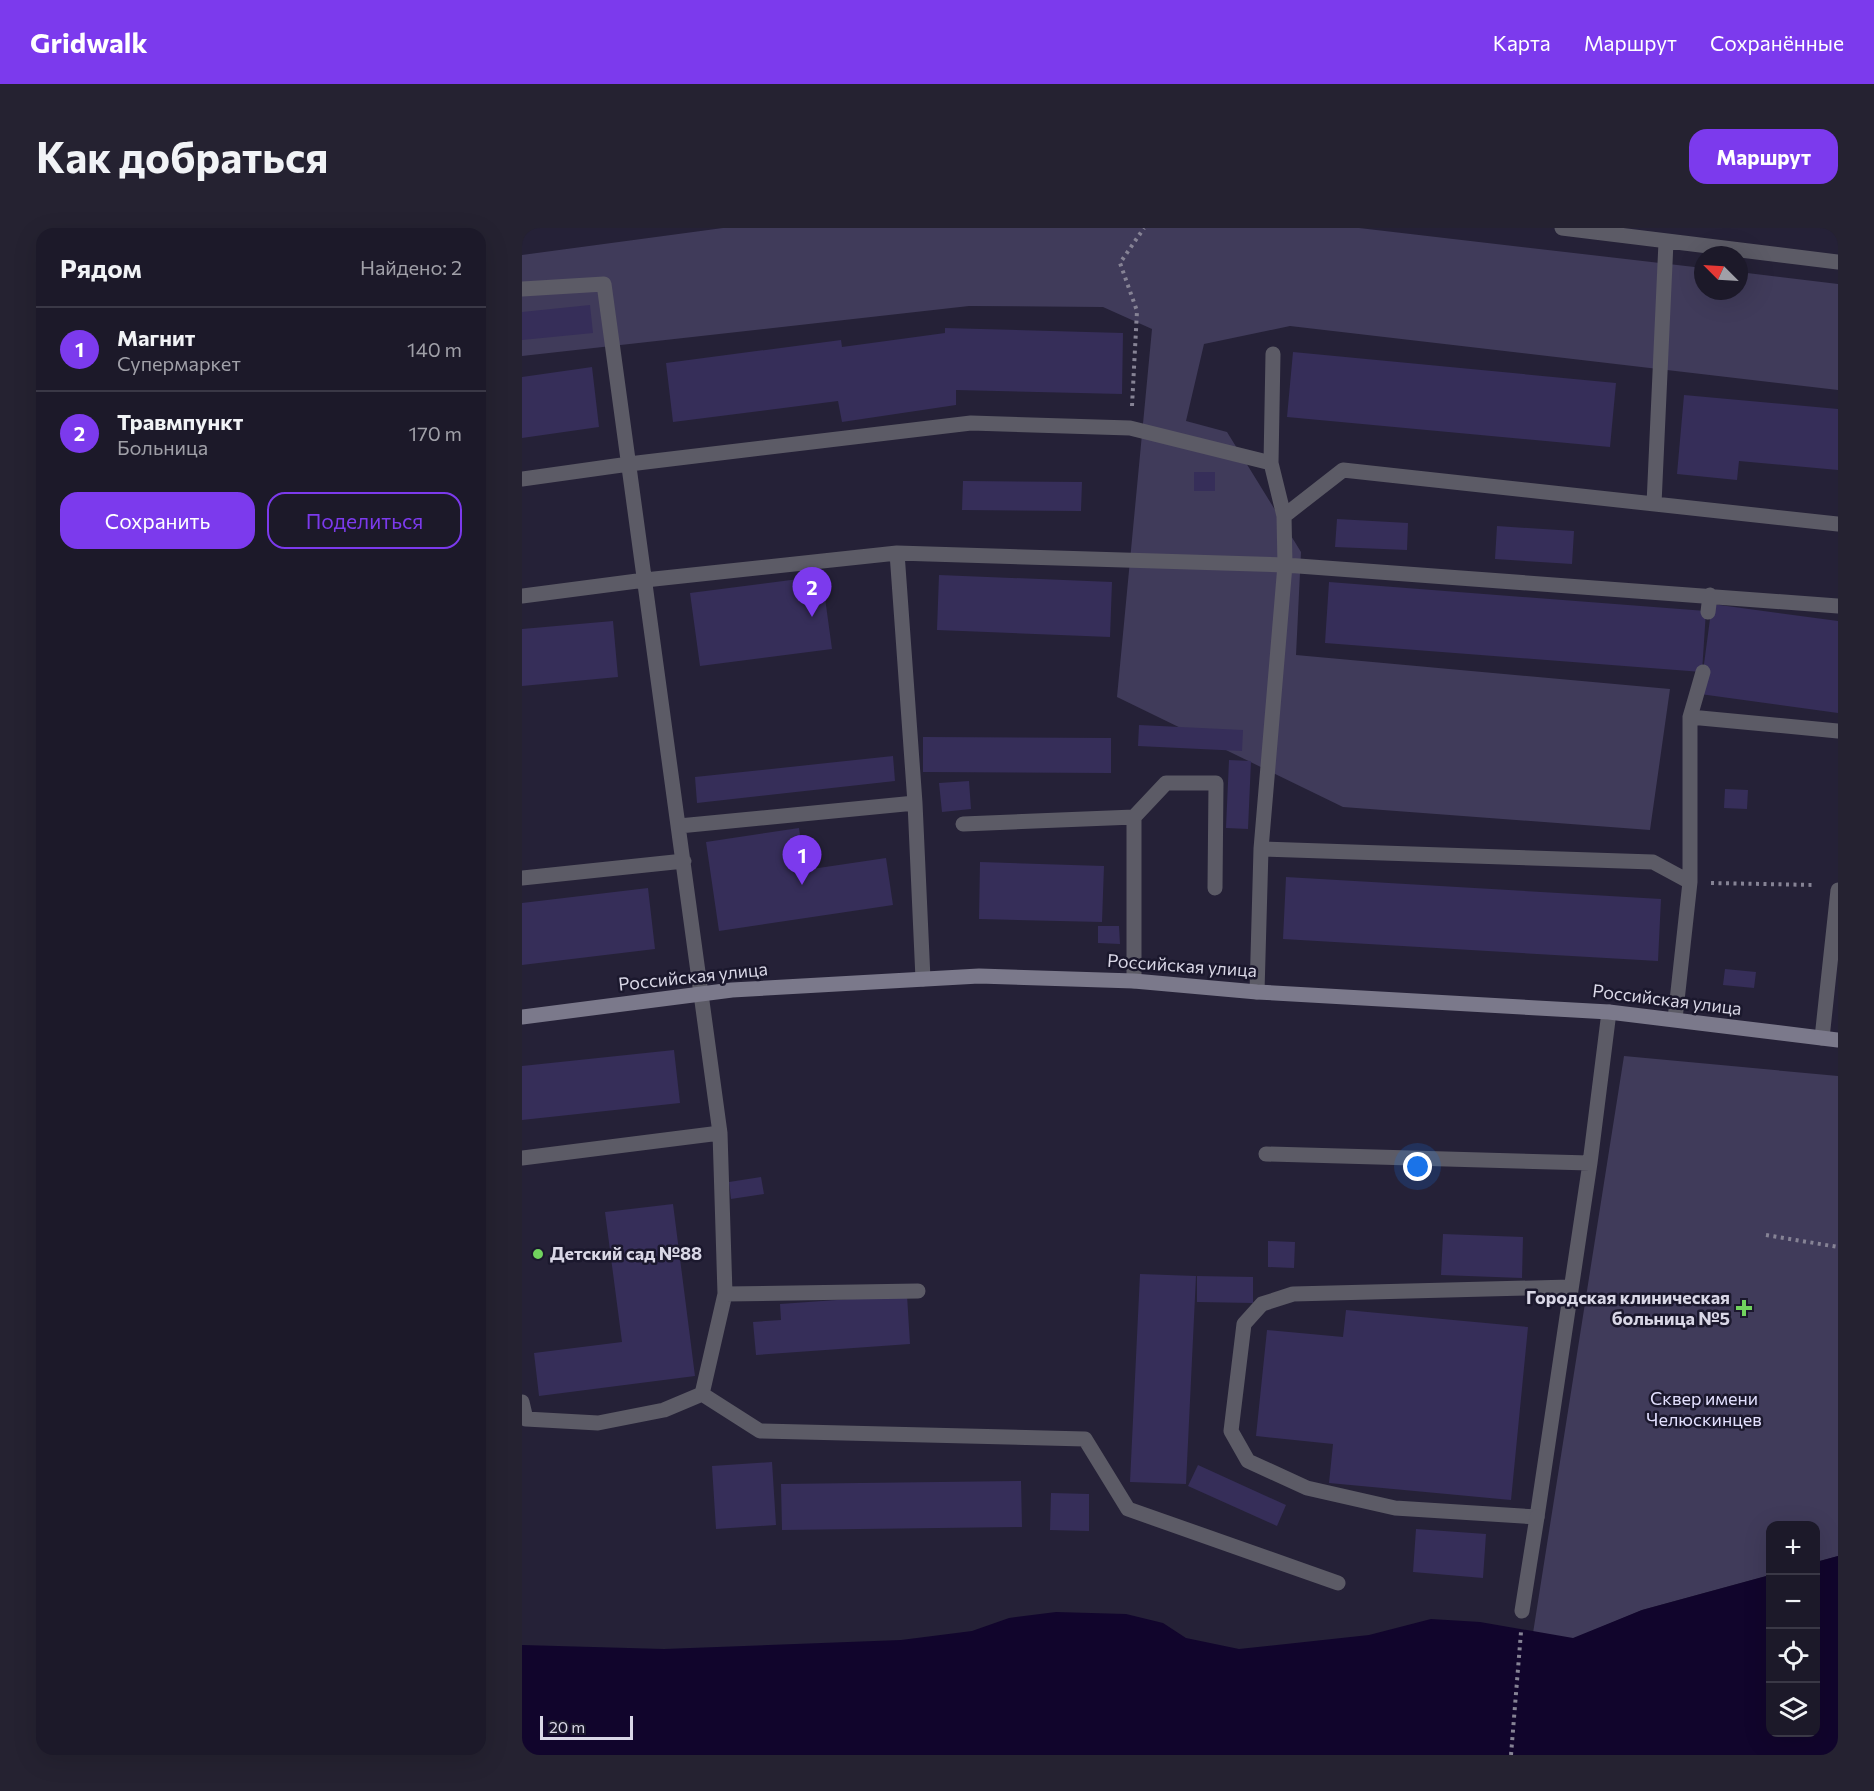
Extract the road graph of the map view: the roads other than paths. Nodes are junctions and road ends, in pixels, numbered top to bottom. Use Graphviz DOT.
graph roads {
  1 [pos="1562,228"];
  2 [pos="1666,242"];
  3 [pos="1838,262"];
  4 [pos="522,289"];
  5 [pos="1273,354"];
  6 [pos="1271,463"];
  7 [pos="629,464"];
  8 [pos="522,479"];
  9 [pos="1654,504"];
  10 [pos="1284,516"];
  11 [pos="1838,524"];
  12 [pos="897,553"];
  13 [pos="1286,565"];
  14 [pos="645,580"];
  15 [pos="1710,595"];
  16 [pos="522,596"];
  17 [pos="1838,606"];
  18 [pos="1708,612"];
  19 [pos="1702,672"];
  20 [pos="1690,717"];
  21 [pos="1838,731"];
  22 [pos="915,803"];
  23 [pos="1134,818"];
  24 [pos="963,824"];
  25 [pos="679,826"];
  26 [pos="1261,849"];
  27 [pos="684,861"];
  28 [pos="522,878"];
  29 [pos="1690,882"];
  30 [pos="1215,888"];
  31 [pos="1832,888"];
  32 [pos="923,979"];
  33 [pos="1134,981"];
  34 [pos="1257,992"];
  35 [pos="703,994"];
  36 [pos="1609,1012"];
  37 [pos="522,1017"];
  38 [pos="1675,1019"];
  39 [pos="1830,1039"];
  40 [pos="720,1133"];
  41 [pos="1266,1155"];
  42 [pos="522,1158"];
  43 [pos="1590,1163"];
  44 [pos="1570,1287"];
  45 [pos="918,1291"];
  46 [pos="725,1294"];
  47 [pos="702,1395"];
  48 [pos="522,1402"];
  49 [pos="1537,1517"];
  50 [pos="1338,1583"];
  51 [pos="1522,1611"];
  1 -- 2 [label="street"];
  2 -- 3 [label="street"];
  2 -- 9 [label="street"];
  4 -- 7 [label="street"];
  5 -- 6 [label="street"];
  6 -- 7 [label="street"];
  6 -- 10 [label="street"];
  7 -- 8 [label="street"];
  7 -- 14 [label="street"];
  9 -- 10 [label="street"];
  9 -- 11 [label="street"];
  10 -- 13 [label="street"];
  12 -- 13 [label="street"];
  12 -- 14 [label="street"];
  12 -- 22 [label="street"];
  13 -- 15 [label="street"];
  13 -- 26 [label="street"];
  14 -- 16 [label="street"];
  14 -- 25 [label="street"];
  15 -- 17 [label="street"];
  15 -- 18 [label="street"];
  19 -- 20 [label="street"];
  20 -- 21 [label="street"];
  20 -- 29 [label="street"];
  22 -- 25 [label="street"];
  22 -- 32 [label="street"];
  23 -- 24 [label="street"];
  23 -- 30 [label="street"];
  23 -- 33 [label="street"];
  25 -- 27 [label="street"];
  26 -- 29 [label="street"];
  26 -- 34 [label="street"];
  27 -- 28 [label="street"];
  27 -- 35 [label="street"];
  29 -- 38 [label="street"];
  31 -- 39 [label="street"];
  32 -- 33 [label="main road, Российская улица"];
  32 -- 35 [label="main road, Российская улица"];
  33 -- 34 [label="main road, Российская улица"];
  34 -- 36 [label="main road, Российская улица"];
  35 -- 37 [label="main road, Российская улица"];
  35 -- 40 [label="street"];
  36 -- 38 [label="main road, Российская улица"];
  36 -- 43 [label="street"];
  38 -- 39 [label="main road, Российская улица"];
  40 -- 42 [label="street"];
  40 -- 46 [label="street"];
  41 -- 43 [label="street"];
  43 -- 44 [label="street"];
  44 -- 49 [label="street"];
  44 -- 49 [label="street"];
  45 -- 46 [label="street"];
  46 -- 47 [label="street"];
  47 -- 48 [label="street"];
  47 -- 50 [label="street"];
  49 -- 51 [label="street"];
}
